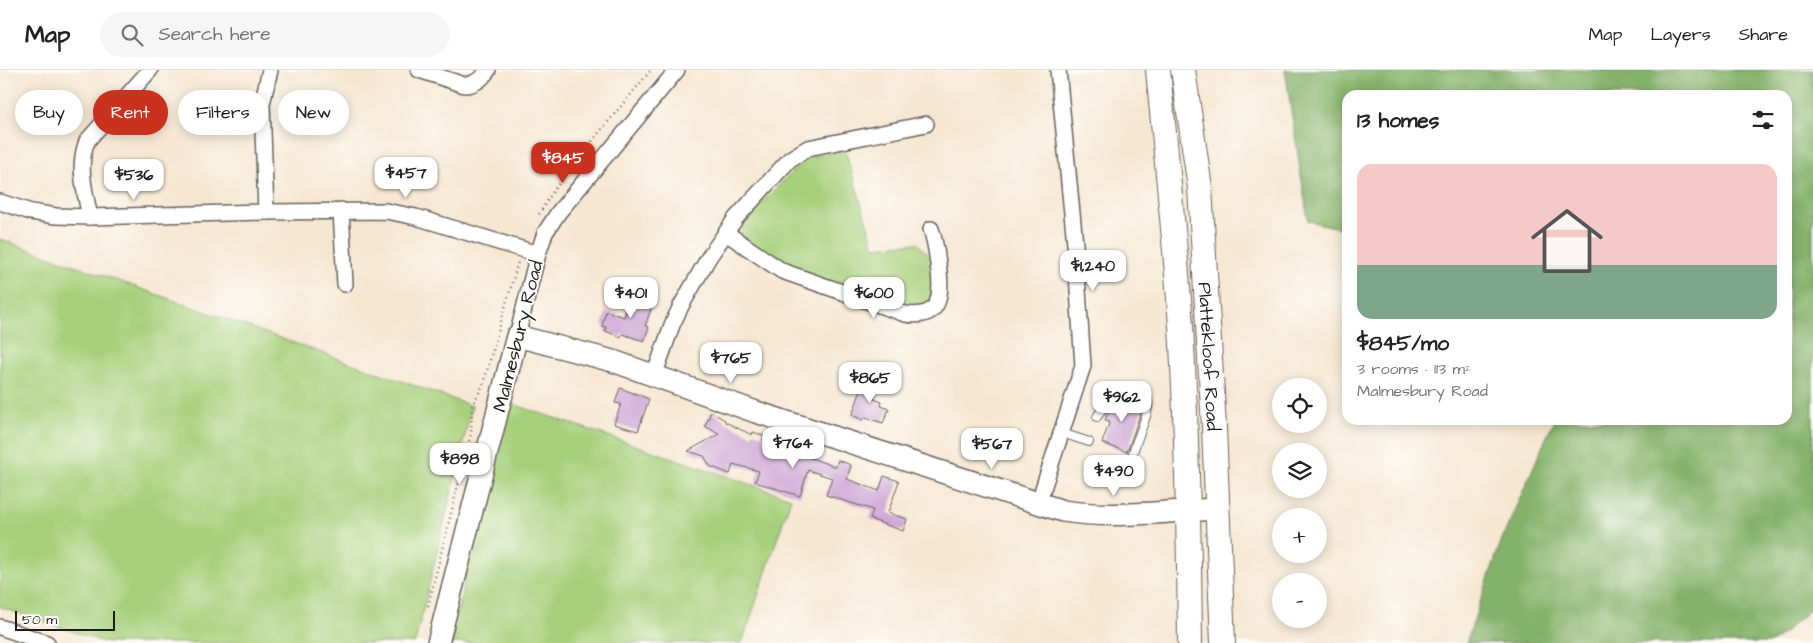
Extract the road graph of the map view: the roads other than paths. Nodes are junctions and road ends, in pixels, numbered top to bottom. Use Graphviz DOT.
graph roads {
  1 [pos="150,70"];
  2 [pos="270,70"];
  3 [pos="419,70"];
  4 [pos="488,70"];
  5 [pos="676,70"];
  6 [pos="1058,70"];
  7 [pos="1158,70"];
  8 [pos="1183,70"];
  9 [pos="926,124"];
  10 [pos="0,202"];
  11 [pos="342,210"];
  12 [pos="266,212"];
  13 [pos="90,217"];
  14 [pos="930,229"];
  15 [pos="726,233"];
  16 [pos="538,254"];
  17 [pos="345,284"];
  18 [pos="517,336"];
  19 [pos="654,376"];
  20 [pos="1097,416"];
  21 [pos="1062,433"];
  22 [pos="1088,442"];
  23 [pos="1131,466"];
  24 [pos="1038,504"];
  25 [pos="1218,509"];
  26 [pos="1189,510"];
  27 [pos="0,627"];
  28 [pos="47,643"];
  29 [pos="438,643"];
  30 [pos="1190,643"];
  31 [pos="1223,643"];
  1 -- 13 [label="street"];
  2 -- 12 [label="street"];
  3 -- 4 [label="street"];
  5 -- 16 [label="street, Malmesbury Road"];
  6 -- 21 [label="street"];
  7 -- 26 [label="main road, Plattekloof Road"];
  8 -- 25 [label="main road, Plattekloof Road"];
  9 -- 15 [label="street"];
  10 -- 13 [label="street"];
  11 -- 12 [label="street"];
  11 -- 16 [label="street"];
  11 -- 17 [label="street"];
  12 -- 13 [label="street"];
  14 -- 15 [label="street"];
  15 -- 19 [label="street"];
  16 -- 18 [label="street, Malmesbury Road"];
  18 -- 19 [label="street"];
  18 -- 29 [label="street, Malmesbury Road"];
  19 -- 24 [label="street"];
  20 -- 23 [label="lane"];
  21 -- 22 [label="lane"];
  21 -- 24 [label="street"];
  24 -- 26 [label="street"];
  25 -- 26 [label="street"];
  25 -- 31 [label="main road, Plattekloof Road"];
  26 -- 30 [label="main road, Plattekloof Road"];
  27 -- 28 [label="street"];
}
